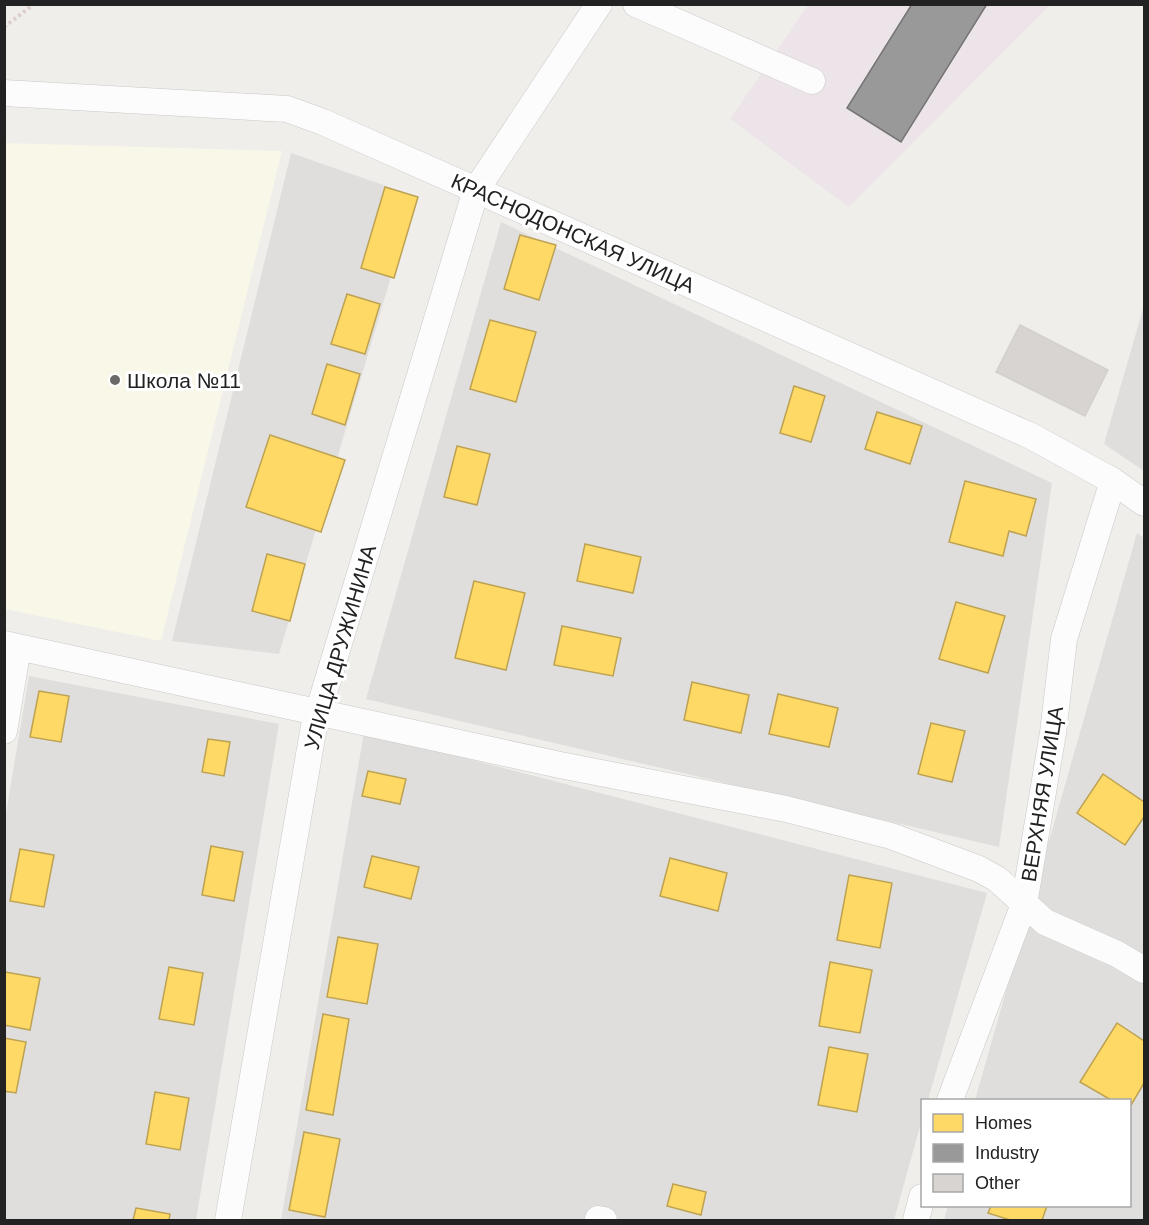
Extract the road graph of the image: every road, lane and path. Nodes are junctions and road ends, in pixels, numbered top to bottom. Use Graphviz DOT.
graph roads {
  1 [pos="34,4"];
  2 [pos="599,4"];
  3 [pos="636,4"];
  4 [pos="4,27"];
  5 [pos="812,81"];
  6 [pos="4,93"];
  7 [pos="476,190"];
  8 [pos="1113,482"];
  9 [pos="1144,503"];
  10 [pos="11,646"];
  11 [pos="317,714"];
  12 [pos="4,730"];
  13 [pos="1024,904"];
  14 [pos="1144,970"];
  15 [pos="951,1099"];
  16 [pos="921,1201"];
  17 [pos="228,1221"];
  18 [pos="916,1221"];
  1 -- 4 [label="path"];
  2 -- 7 [label="street, УЛИЦА ДРУЖИНИНА"];
  3 -- 5 [label="street"];
  6 -- 7 [label="street, КРАСНОДОНСКАЯ УЛИЦА"];
  7 -- 8 [label="street, КРАСНОДОНСКАЯ УЛИЦА"];
  7 -- 11 [label="street, УЛИЦА ДРУЖИНИНА"];
  8 -- 9 [label="street, КРАСНОДОНСКАЯ УЛИЦА"];
  8 -- 13 [label="street, ВЕРХНЯЯ УЛИЦА"];
  10 -- 11 [label="street"];
  10 -- 12 [label="street"];
  11 -- 13 [label="street"];
  11 -- 17 [label="street, УЛИЦА ДРУЖИНИНА"];
  13 -- 14 [label="street"];
  13 -- 15 [label="street, ВЕРХНЯЯ УЛИЦА"];
  16 -- 18 [label="street"];
}
